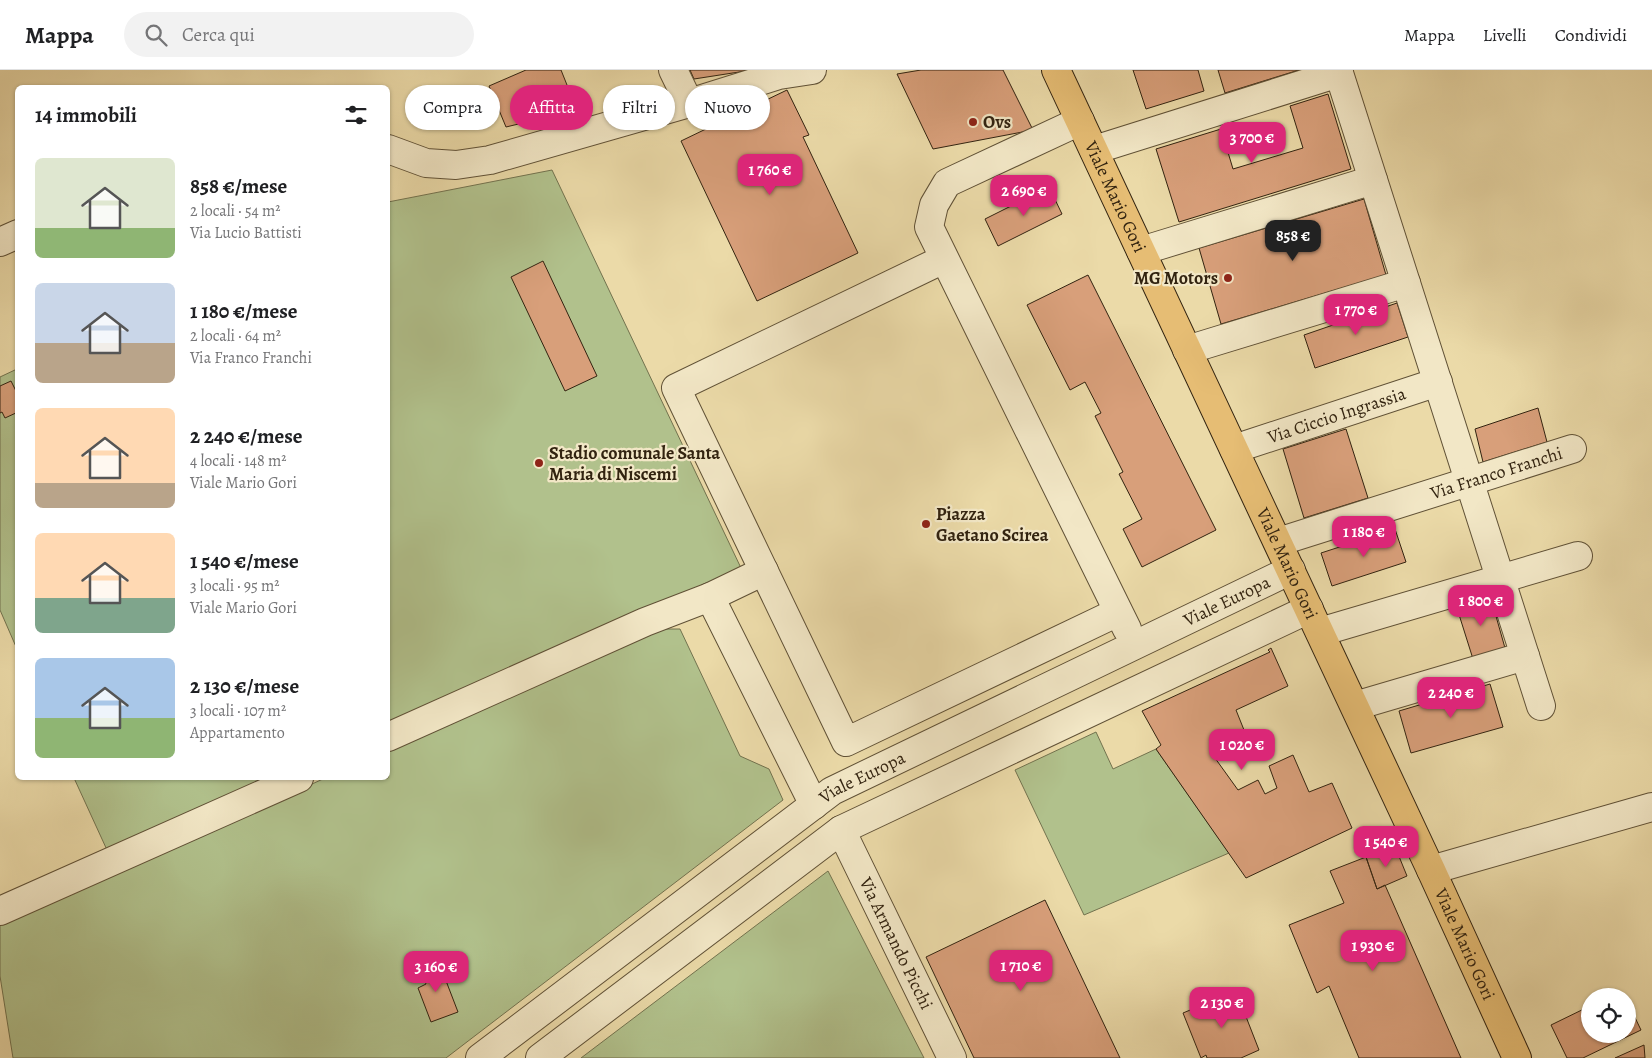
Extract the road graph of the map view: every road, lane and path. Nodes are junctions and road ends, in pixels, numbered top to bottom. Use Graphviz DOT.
graph roads {
  1 [pos="673,70"];
  2 [pos="812,70"];
  3 [pos="1056,70"];
  4 [pos="1339,71"];
  5 [pos="777,73"];
  6 [pos="742,85"];
  7 [pos="685,95"];
  8 [pos="685,104"];
  9 [pos="1080,121"];
  10 [pos="390,150"];
  11 [pos="1094,150"];
  12 [pos="1373,180"];
  13 [pos="15,235"];
  14 [pos="0,242"];
  15 [pos="1142,252"];
  16 [pos="944,259"];
  17 [pos="1406,283"];
  18 [pos="1188,350"];
  19 [pos="1438,382"];
  20 [pos="1234,448"];
  21 [pos="1572,449"];
  22 [pos="1470,481"];
  23 [pos="1278,542"];
  24 [pos="1578,556"];
  25 [pos="764,570"];
  26 [pos="1291,570"];
  27 [pos="1501,579"];
  28 [pos="710,597"];
  29 [pos="1118,612"];
  30 [pos="1315,621"];
  31 [pos="1135,646"];
  32 [pos="1525,656"];
  33 [pos="1355,706"];
  34 [pos="1541,706"];
  35 [pos="390,736"];
  36 [pos="294,780"];
  37 [pos="814,805"];
  38 [pos="1652,807"];
  39 [pos="841,830"];
  40 [pos="1431,870"];
  41 [pos="0,911"];
  42 [pos="480,1058"];
  43 [pos="540,1058"];
  44 [pos="952,1058"];
  45 [pos="1517,1058"];
  1 -- 7 [label="street"];
  2 -- 5 [label="street"];
  3 -- 9 [label="main road, Viale Mario Gori"];
  4 -- 11 [label="street"];
  4 -- 12 [label="street"];
  5 -- 6 [label="street"];
  8 -- 10 [label="street"];
  9 -- 11 [label="main road, Viale Mario Gori"];
  9 -- 16 [label="street"];
  11 -- 15 [label="main road, Viale Mario Gori"];
  12 -- 15 [label="street"];
  12 -- 17 [label="street"];
  13 -- 14 [label="street"];
  15 -- 18 [label="main road, Viale Mario Gori"];
  16 -- 25 [label="street"];
  16 -- 29 [label="street"];
  17 -- 18 [label="street"];
  17 -- 19 [label="street"];
  18 -- 20 [label="main road, Viale Mario Gori"];
  19 -- 20 [label="street, Via Ciccio Ingrassia"];
  19 -- 22 [label="street"];
  20 -- 23 [label="main road, Viale Mario Gori"];
  21 -- 22 [label="street, Via Franco Franchi"];
  22 -- 23 [label="street, Via Franco Franchi"];
  22 -- 27 [label="street"];
  23 -- 26 [label="main road, Viale Mario Gori"];
  24 -- 27 [label="street, Viale Europa"];
  25 -- 28 [label="street"];
  25 -- 29 [label="street"];
  26 -- 30 [label="main road, Viale Mario Gori"];
  26 -- 31 [label="street, Viale Europa"];
  27 -- 30 [label="street, Viale Europa"];
  27 -- 32 [label="street"];
  28 -- 35 [label="street"];
  28 -- 37 [label="street"];
  29 -- 31 [label="street"];
  30 -- 33 [label="main road, Viale Mario Gori"];
  30 -- 39 [label="street, Viale Europa"];
  31 -- 37 [label="street, Viale Europa"];
  32 -- 33 [label="street"];
  32 -- 34 [label="street"];
  33 -- 40 [label="main road, Viale Mario Gori"];
  36 -- 41 [label="street"];
  37 -- 42 [label="street, Viale Europa"];
  38 -- 40 [label="street"];
  39 -- 43 [label="street, Viale Europa"];
  39 -- 44 [label="street, Via Armando Picchi"];
  40 -- 45 [label="main road, Viale Mario Gori"];
}
